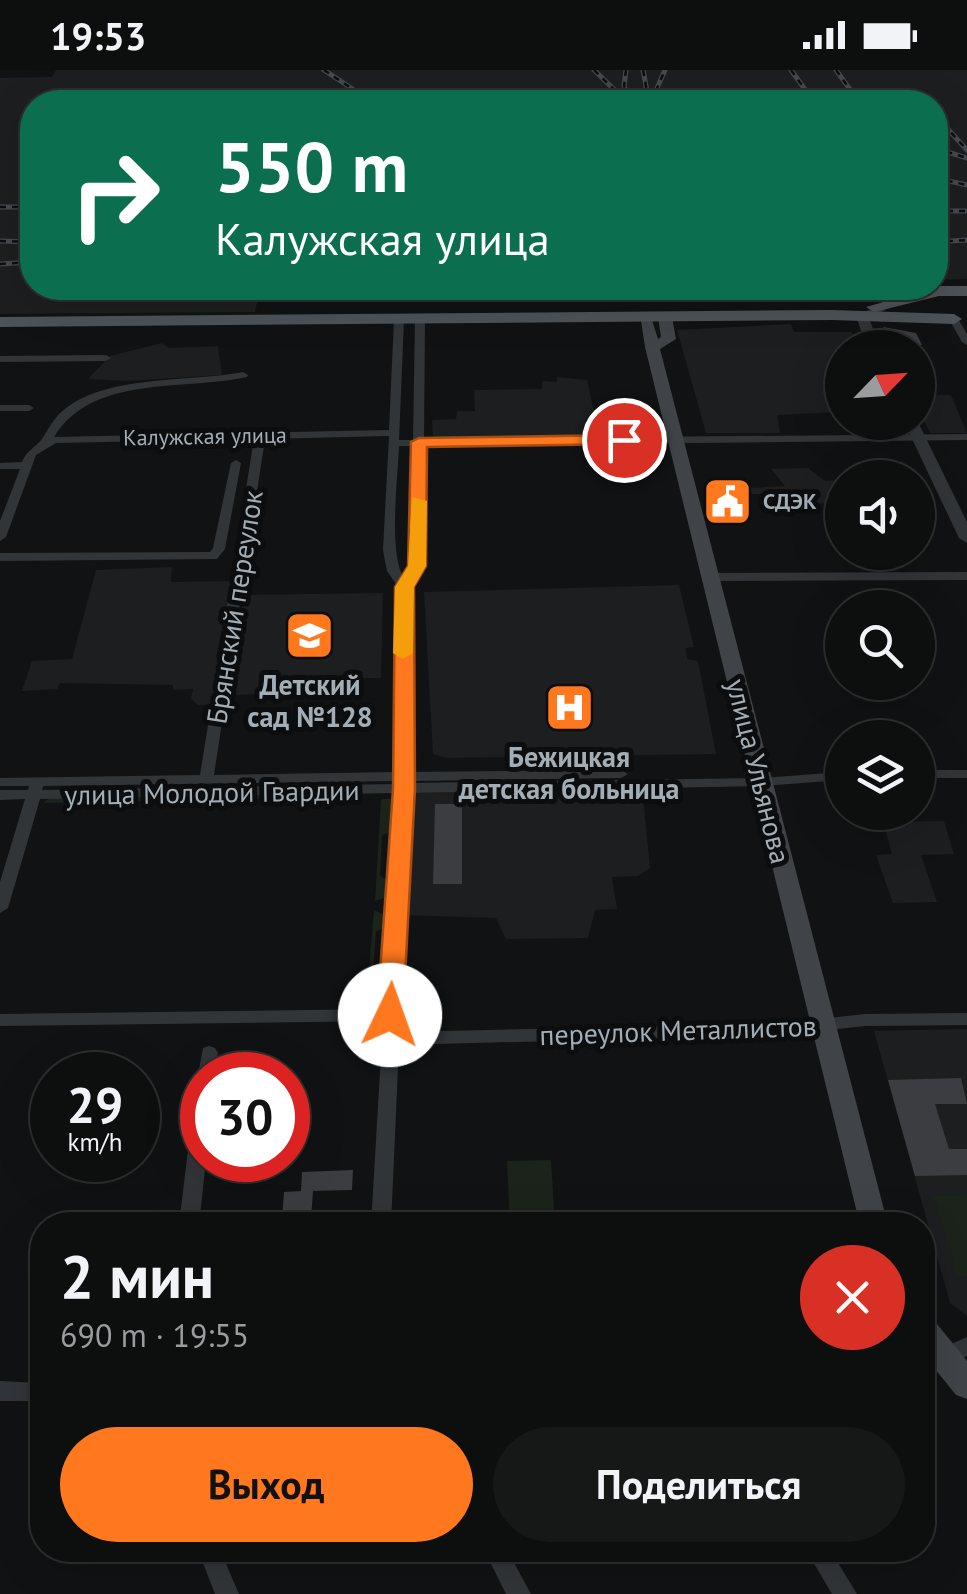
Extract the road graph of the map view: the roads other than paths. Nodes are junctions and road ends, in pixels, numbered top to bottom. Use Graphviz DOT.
graph roads {
  1 [pos="904,300"];
  2 [pos="922,300"];
  3 [pos="896,302"];
  4 [pos="832,315"];
  5 [pos="862,316"];
  6 [pos="645,317"];
  7 [pos="664,317"];
  8 [pos="420,318"];
  9 [pos="399,319"];
  10 [pos="960,320"];
  11 [pos="0,322"];
  12 [pos="867,330"];
  13 [pos="967,342"];
  14 [pos="652,347"];
  15 [pos="106,358"];
  16 [pos="0,359"];
  17 [pos="242,374"];
  18 [pos="0,408"];
  19 [pos="29,408"];
  20 [pos="825,433"];
  21 [pos="935,433"];
  22 [pos="260,435"];
  23 [pos="967,437"];
  24 [pos="395,438"];
  25 [pos="677,439"];
  26 [pos="919,440"];
  27 [pos="419,442"];
  28 [pos="46,443"];
  29 [pos="236,463"];
  30 [pos="26,465"];
  31 [pos="0,466"];
  32 [pos="0,537"];
  33 [pos="967,538"];
  34 [pos="0,557"];
  35 [pos="967,576"];
  36 [pos="712,578"];
  37 [pos="404,587"];
  38 [pos="935,774"];
  39 [pos="967,774"];
  40 [pos="825,776"];
  41 [pos="761,777"];
  42 [pos="206,780"];
  43 [pos="0,782"];
  44 [pos="404,783"];
  45 [pos="35,788"];
  46 [pos="0,795"];
  47 [pos="0,908"];
  48 [pos="390,1015"];
  49 [pos="967,1019"];
  50 [pos="0,1020"];
  51 [pos="822,1025"];
  52 [pos="388,1040"];
  53 [pos="194,1182"];
  54 [pos="190,1212"];
  55 [pos="381,1212"];
  56 [pos="871,1212"];
  57 [pos="945,1357"];
  58 [pos="967,1385"];
  59 [pos="0,1391"];
  60 [pos="30,1392"];
  61 [pos="214,1562"];
  62 [pos="502,1562"];
  63 [pos="824,1562"];
  64 [pos="227,1594"];
  65 [pos="519,1594"];
  66 [pos="845,1594"];
  1 -- 3 [label="main road"];
  2 -- 10 [label="main road"];
  3 -- 4 [label="main road"];
  3 -- 5 [label="street"];
  4 -- 5 [label="main road"];
  4 -- 7 [label="main road"];
  5 -- 10 [label="main road"];
  5 -- 12 [label="street"];
  6 -- 7 [label="main road"];
  6 -- 8 [label="main road"];
  6 -- 14 [label="main road, улица Ульянова"];
  7 -- 14 [label="main road"];
  8 -- 9 [label="main road"];
  8 -- 27 [label="street"];
  9 -- 11 [label="main road"];
  9 -- 24 [label="street"];
  10 -- 13 [label="street"];
  14 -- 25 [label="main road, улица Ульянова"];
  15 -- 16 [label="street"];
  17 -- 28 [label="street"];
  18 -- 19 [label="street"];
  20 -- 25 [label="street, Калужская улица"];
  21 -- 23 [label="street, Калужская улица"];
  22 -- 24 [label="street, Калужская улица"];
  22 -- 28 [label="street, Калужская улица"];
  22 -- 42 [label="street, Брянский переулок"];
  24 -- 27 [label="street, Калужская улица"];
  24 -- 37 [label="street"];
  25 -- 27 [label="street, Калужская улица"];
  25 -- 36 [label="main road, улица Ульянова"];
  26 -- 33 [label="street"];
  27 -- 37 [label="street"];
  28 -- 30 [label="street"];
  29 -- 34 [label="street, Калужская улица"];
  30 -- 31 [label="street"];
  30 -- 32 [label="street"];
  35 -- 36 [label="street"];
  36 -- 41 [label="main road, улица Ульянова"];
  37 -- 44 [label="street"];
  38 -- 39 [label="street"];
  40 -- 41 [label="street, улица Молодой Гвардии"];
  41 -- 44 [label="street, улица Молодой Гвардии"];
  41 -- 51 [label="main road, улица Ульянова"];
  42 -- 44 [label="street, улица Молодой Гвардии"];
  42 -- 45 [label="street, улица Молодой Гвардии"];
  43 -- 45 [label="street, улица Молодой Гвардии"];
  44 -- 45 [label="street, улица Молодой Гвардии"];
  44 -- 48 [label="street"];
  45 -- 46 [label="street, улица Молодой Гвардии"];
  45 -- 47 [label="street"];
  48 -- 50 [label="street"];
  48 -- 52 [label="street"];
  49 -- 51 [label="street, переулок Металлистов"];
  51 -- 52 [label="street, переулок Металлистов"];
  51 -- 56 [label="main road, улица Ульянова"];
  52 -- 55 [label="street"];
  53 -- 54 [label="street"];
  57 -- 58 [label="main road"];
  59 -- 60 [label="street"];
  61 -- 64 [label="street"];
  62 -- 65 [label="street"];
  63 -- 66 [label="street"];
}
